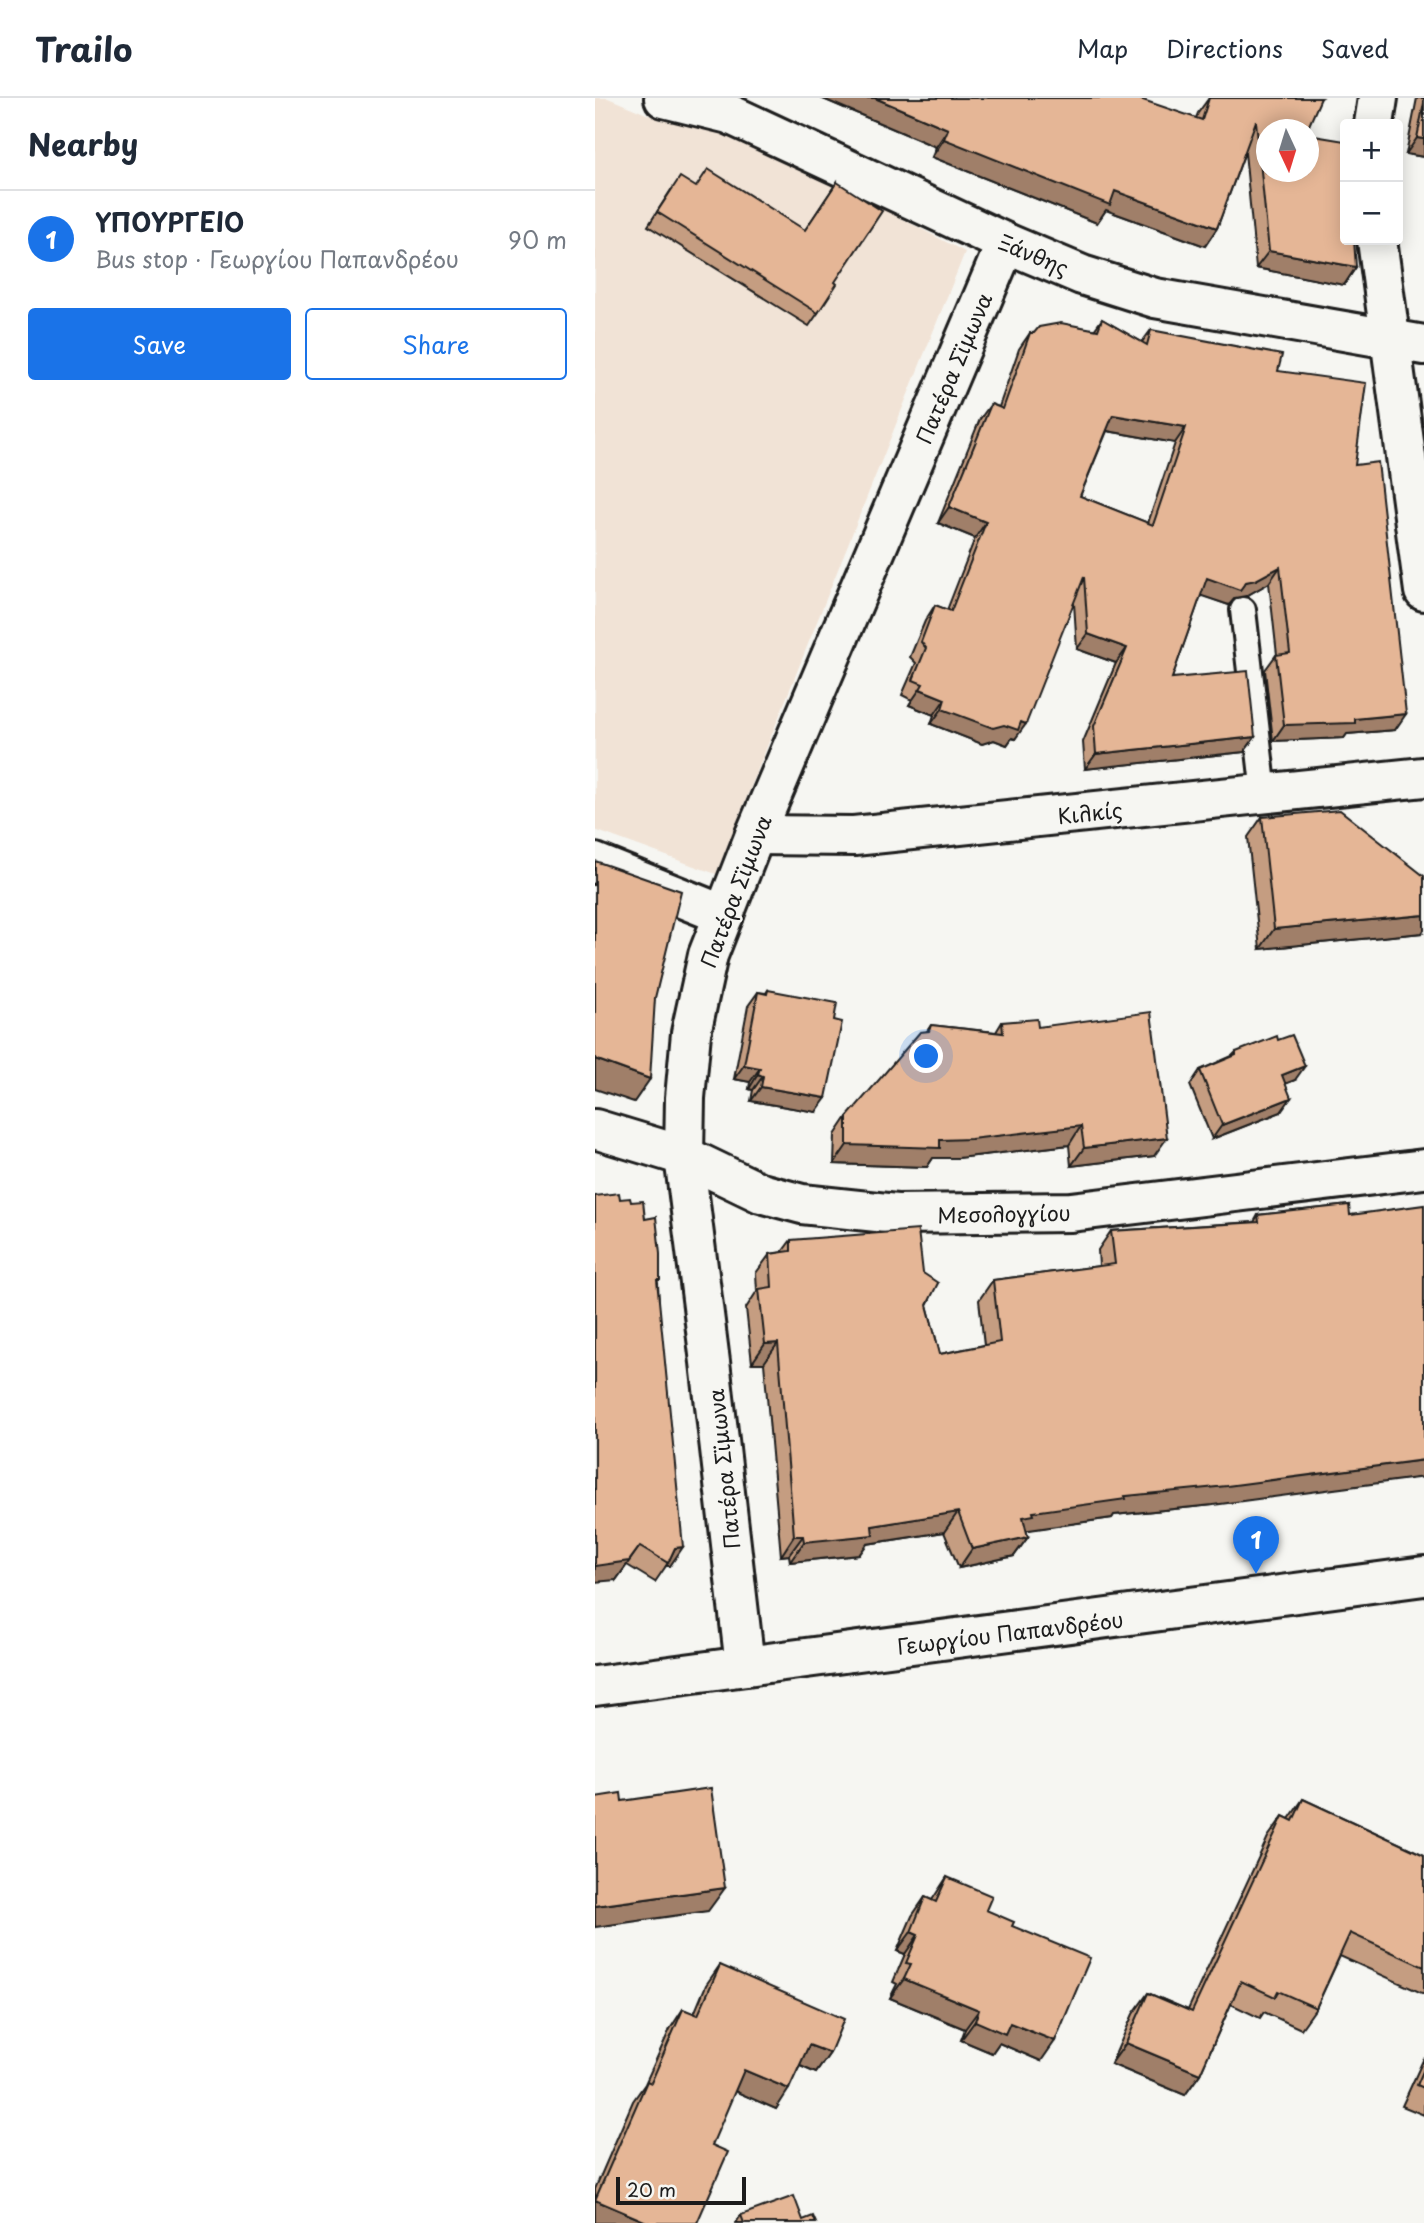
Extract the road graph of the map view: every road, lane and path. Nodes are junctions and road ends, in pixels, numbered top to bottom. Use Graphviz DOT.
graph roads {
  1 [pos="664,98"];
  2 [pos="1378,98"];
  3 [pos="733,106"];
  4 [pos="1375,119"];
  5 [pos="1006,243"];
  6 [pos="1379,245"];
  7 [pos="1408,342"];
  8 [pos="1424,591"];
  9 [pos="1243,610"];
  10 [pos="1424,777"];
  11 [pos="1264,794"];
  12 [pos="755,835"];
  13 [pos="595,863"];
  14 [pos="724,915"];
  15 [pos="595,1129"];
  16 [pos="684,1156"];
  17 [pos="1424,1169"];
  18 [pos="1424,1576"];
  19 [pos="745,1666"];
  20 [pos="595,1686"];
  1 -- 3 [label="street, Ξάνθης"];
  2 -- 4 [label="street"];
  3 -- 5 [label="street, Ξάνθης"];
  5 -- 7 [label="street, Ξάνθης"];
  5 -- 12 [label="street, Πατέρα Σϊμωνα"];
  6 -- 7 [label="street"];
  7 -- 8 [label="street"];
  9 -- 11 [label="lane"];
  10 -- 11 [label="street, Κιλκίς"];
  11 -- 12 [label="street, Κιλκίς"];
  12 -- 14 [label="street, Πατέρα Σϊμωνα"];
  13 -- 14 [label="street"];
  14 -- 16 [label="street, Πατέρα Σϊμωνα"];
  15 -- 16 [label="street, Μεσολογγίου"];
  16 -- 17 [label="street, Μεσολογγίου"];
  16 -- 19 [label="street, Πατέρα Σϊμωνα"];
  18 -- 19 [label="street, Γεωργίου Παπανδρέου"];
  19 -- 20 [label="street, Γεωργίου Παπανδρέου"];
}
